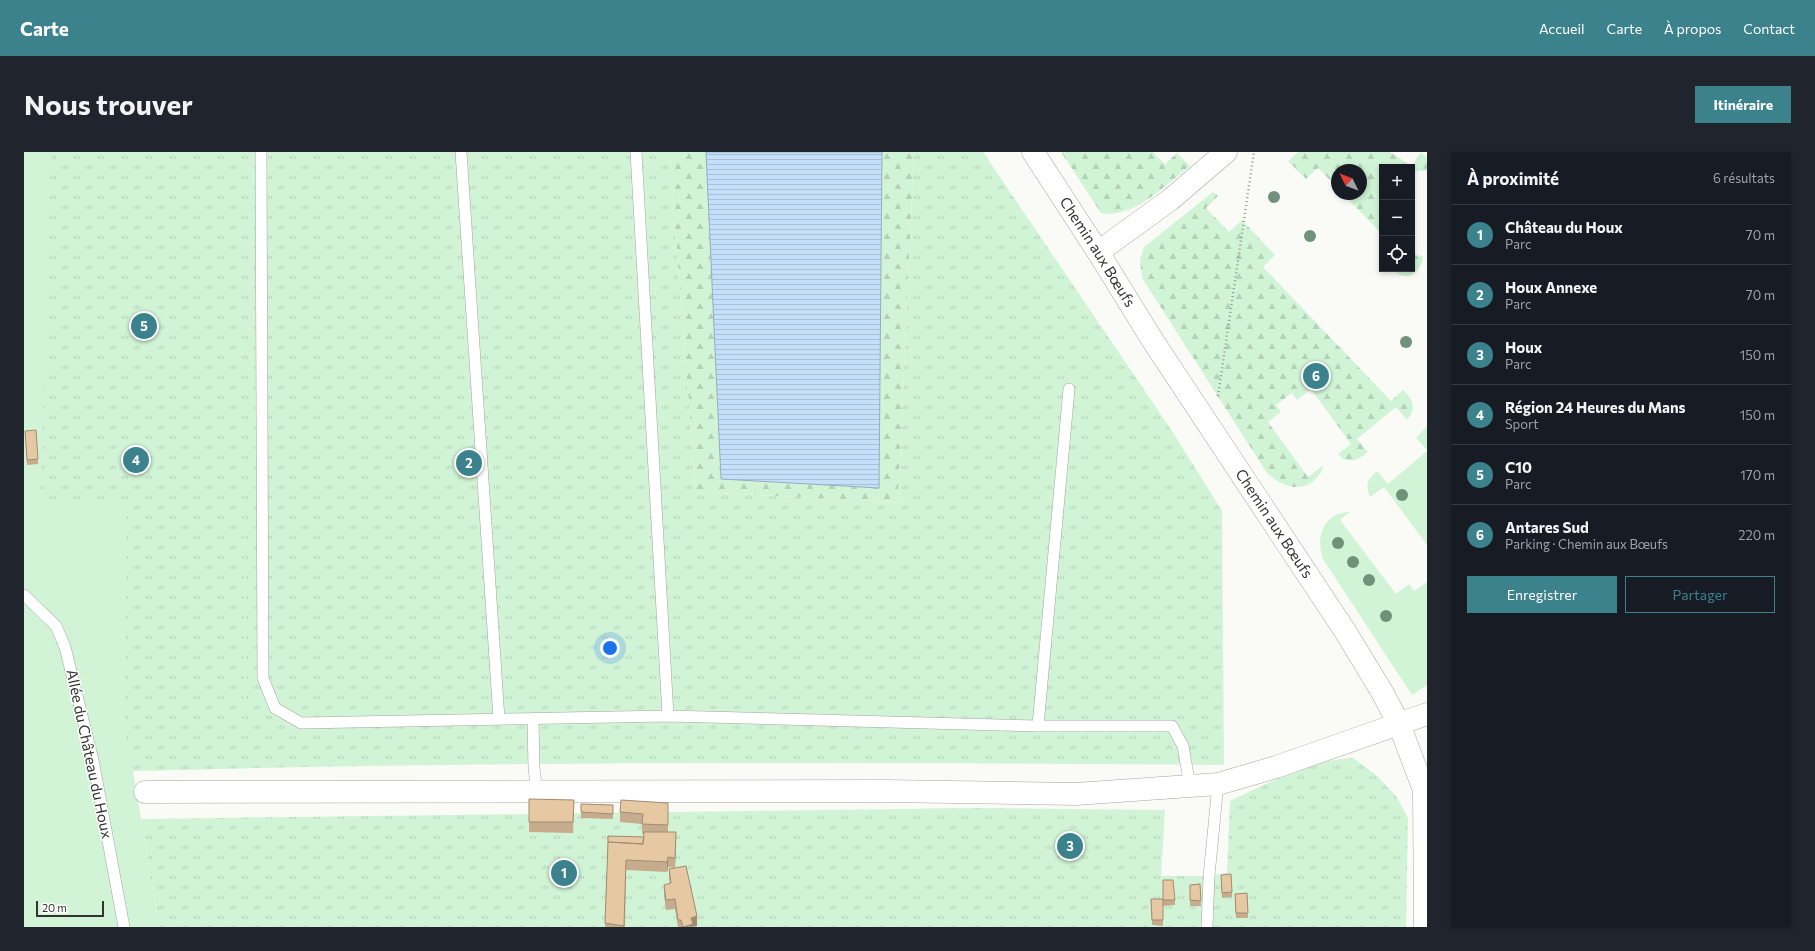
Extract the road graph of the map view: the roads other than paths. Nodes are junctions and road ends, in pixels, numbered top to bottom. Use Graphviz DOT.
graph roads {
  1 [pos="261,152"];
  2 [pos="461,152"];
  3 [pos="636,152"];
  4 [pos="1033,152"];
  5 [pos="1226,152"];
  6 [pos="1098,252"];
  7 [pos="1069,389"];
  8 [pos="24,595"];
  9 [pos="1427,714"];
  10 [pos="668,716"];
  11 [pos="533,718"];
  12 [pos="499,719"];
  13 [pos="1399,724"];
  14 [pos="1038,726"];
  15 [pos="1218,784"];
  16 [pos="1190,786"];
  17 [pos="145,792"];
  18 [pos="537,792"];
  19 [pos="124,927"];
  20 [pos="1207,927"];
  21 [pos="1425,927"];
  1 -- 12 [label="lane"];
  2 -- 12 [label="lane"];
  3 -- 10 [label="lane"];
  4 -- 6 [label="street, Chemin aux Bœufs"];
  5 -- 6 [label="street"];
  6 -- 13 [label="street, Chemin aux Bœufs"];
  7 -- 14 [label="lane"];
  8 -- 19 [label="lane, Allée du Château du Houx"];
  9 -- 13 [label="street"];
  10 -- 11 [label="lane"];
  10 -- 14 [label="lane"];
  11 -- 12 [label="lane"];
  11 -- 18 [label="lane"];
  13 -- 15 [label="street"];
  13 -- 21 [label="street, Chemin aux Bœufs"];
  14 -- 16 [label="lane"];
  15 -- 16 [label="street"];
  15 -- 20 [label="lane"];
  16 -- 18 [label="street"];
  17 -- 18 [label="street"];
}
